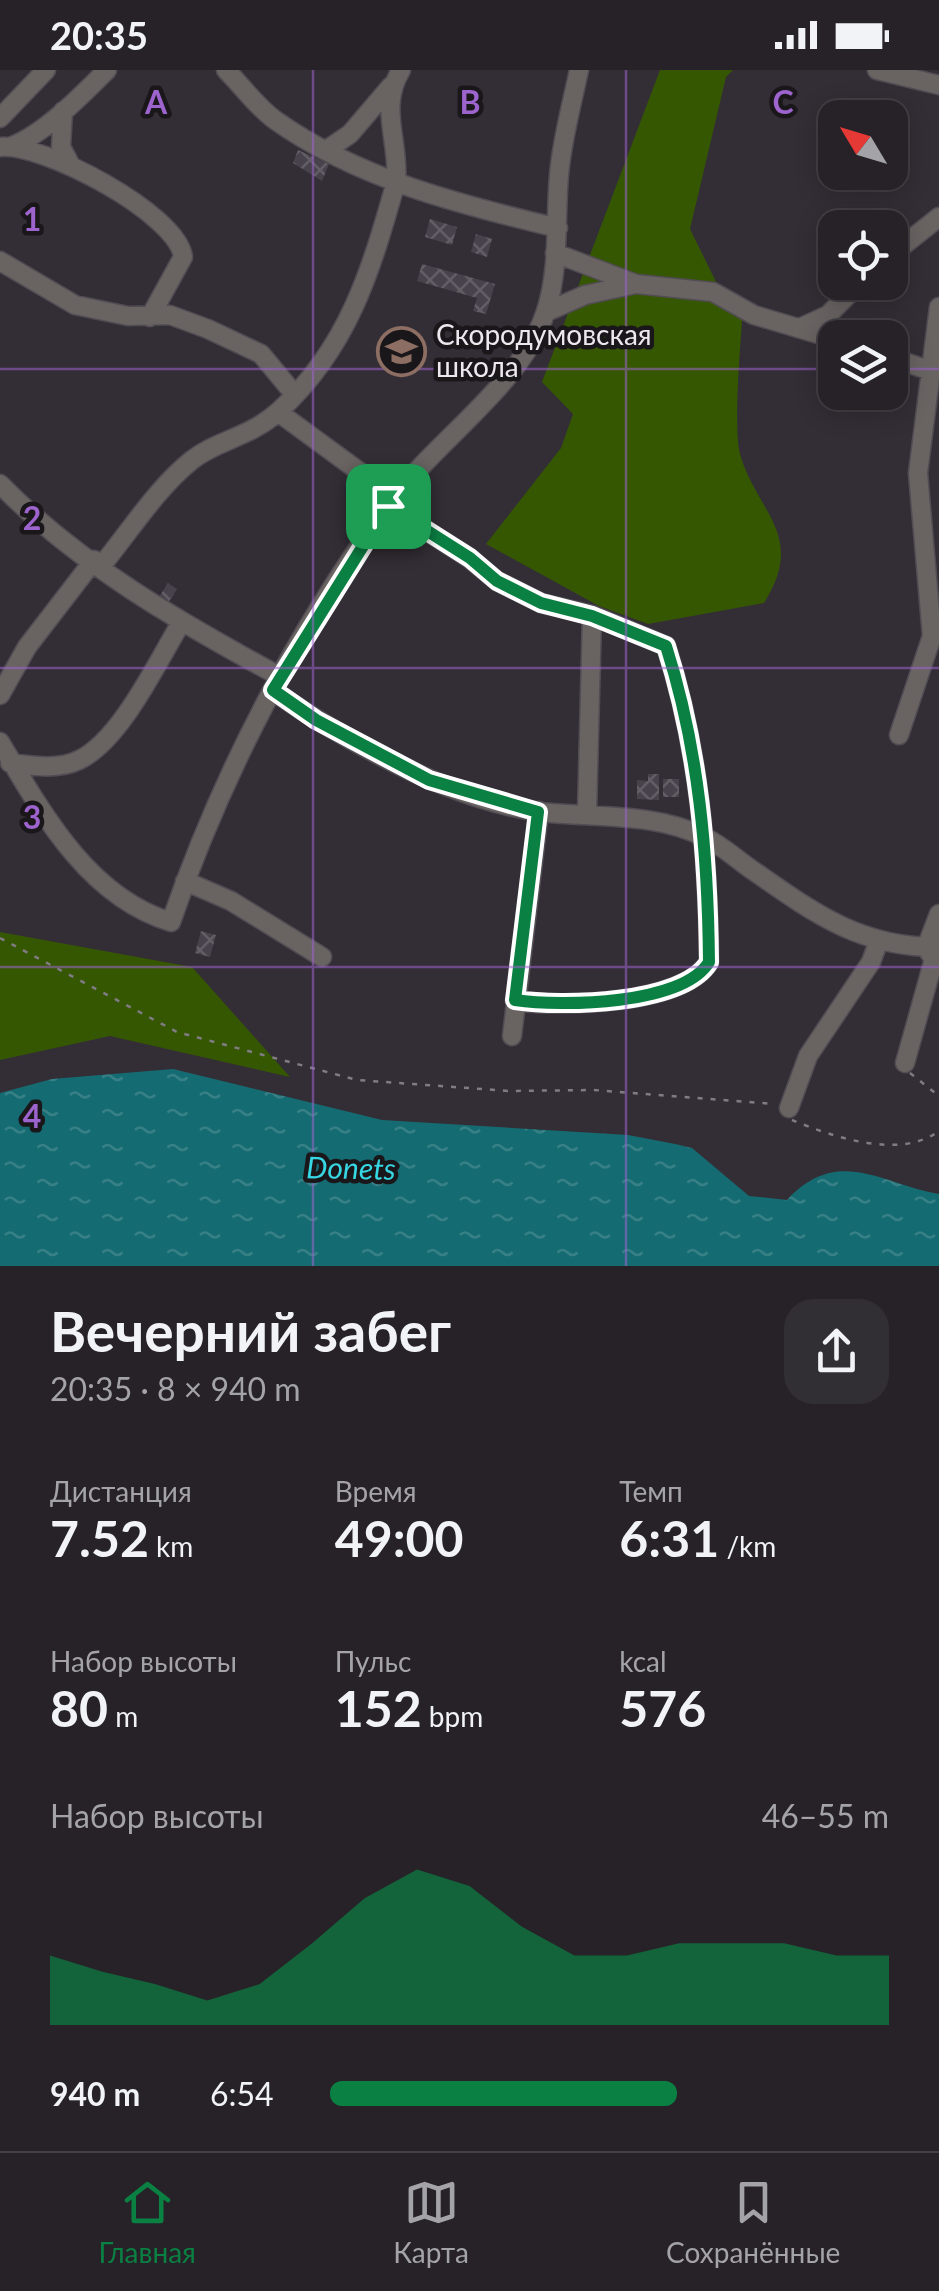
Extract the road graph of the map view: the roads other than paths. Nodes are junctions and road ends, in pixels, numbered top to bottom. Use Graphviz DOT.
graph roads {
  1 [pos="46,70"];
  2 [pos="108,70"];
  3 [pos="226,70"];
  4 [pos="579,70"];
  5 [pos="877,70"];
  6 [pos="397,77"];
  7 [pos="926,78"];
  8 [pos="64,106"];
  9 [pos="0,118"];
  10 [pos="6,146"];
  11 [pos="328,149"];
  12 [pos="70,164"];
  13 [pos="396,182"];
  14 [pos="939,217"];
  15 [pos="558,228"];
  16 [pos="908,242"];
  17 [pos="555,253"];
  18 [pos="0,260"];
  19 [pos="636,284"];
  20 [pos="843,300"];
  21 [pos="939,308"];
  22 [pos="546,312"];
  23 [pos="150,317"];
  24 [pos="800,328"];
  25 [pos="818,334"];
  26 [pos="908,363"];
  27 [pos="931,371"];
  28 [pos="295,394"];
  29 [pos="278,412"];
  30 [pos="0,484"];
  31 [pos="391,502"];
  32 [pos="98,563"];
  33 [pos="592,616"];
  34 [pos="180,623"];
  35 [pos="936,636"];
  36 [pos="276,683"];
  37 [pos="0,695"];
  38 [pos="900,735"];
  39 [pos="0,742"];
  40 [pos="7,771"];
  41 [pos="538,812"];
  42 [pos="588,813"];
  43 [pos="705,837"];
  44 [pos="185,881"];
  45 [pos="939,914"];
  46 [pos="878,943"];
  47 [pos="932,948"];
  48 [pos="322,957"];
  49 [pos="515,1000"];
  50 [pos="512,1036"];
  51 [pos="905,1063"];
  52 [pos="789,1108"];
  1 -- 9 [label="street"];
  2 -- 8 [label="street"];
  3 -- 11 [label="street"];
  4 -- 15 [label="street"];
  5 -- 7 [label="street"];
  6 -- 11 [label="street"];
  6 -- 13 [label="street"];
  8 -- 10 [label="street"];
  8 -- 12 [label="street"];
  10 -- 12 [label="street"];
  11 -- 13 [label="street"];
  12 -- 23 [label="street"];
  13 -- 15 [label="street"];
  13 -- 28 [label="street"];
  14 -- 16 [label="street"];
  15 -- 17 [label="street"];
  17 -- 19 [label="street"];
  17 -- 22 [label="street"];
  18 -- 23 [label="street"];
  19 -- 22 [label="street"];
  19 -- 24 [label="street"];
  20 -- 24 [label="street"];
  21 -- 27 [label="street"];
  22 -- 31 [label="street"];
  23 -- 28 [label="street"];
  24 -- 25 [label="street"];
  26 -- 27 [label="street"];
  27 -- 35 [label="street"];
  28 -- 29 [label="street"];
  29 -- 31 [label="street"];
  29 -- 32 [label="street"];
  30 -- 32 [label="street"];
  31 -- 33 [label="street"];
  31 -- 36 [label="street"];
  32 -- 34 [label="street"];
  32 -- 37 [label="street"];
  33 -- 42 [label="street"];
  33 -- 43 [label="street"];
  34 -- 36 [label="street"];
  34 -- 40 [label="street"];
  35 -- 38 [label="street"];
  36 -- 41 [label="street"];
  36 -- 44 [label="street"];
  39 -- 40 [label="street"];
  40 -- 44 [label="street"];
  41 -- 42 [label="street"];
  41 -- 49 [label="street"];
  42 -- 43 [label="street"];
  43 -- 46 [label="street"];
  43 -- 49 [label="street"];
  44 -- 48 [label="street"];
  45 -- 47 [label="street"];
  46 -- 47 [label="street"];
  46 -- 52 [label="street"];
  47 -- 51 [label="street"];
  49 -- 50 [label="street"];
}
